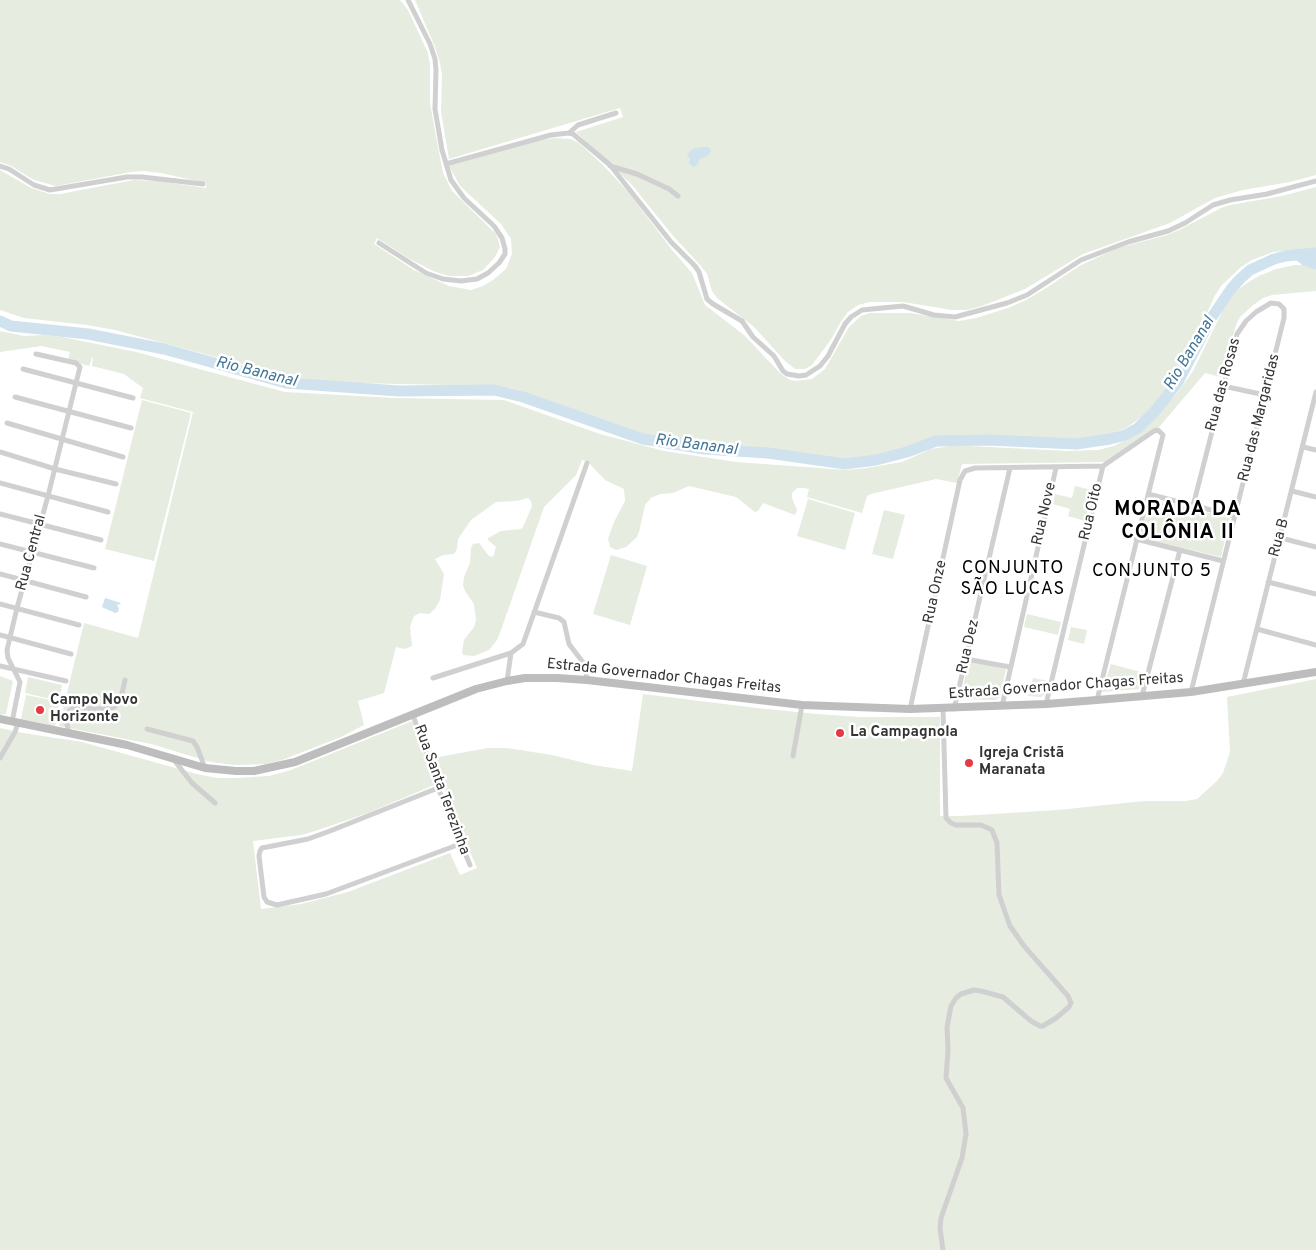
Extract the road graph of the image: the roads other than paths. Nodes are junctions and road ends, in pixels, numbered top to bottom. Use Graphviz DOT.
graph roads {
  1 [pos="408,0"];
  2 [pos="616,113"];
  3 [pos="570,133"];
  4 [pos="446,164"];
  5 [pos="610,165"];
  6 [pos="0,166"];
  7 [pos="1316,181"];
  8 [pos="203,184"];
  9 [pos="678,196"];
  10 [pos="379,243"];
  11 [pos="1284,318"];
  12 [pos="36,354"];
  13 [pos="23,369"];
  14 [pos="77,381"];
  15 [pos="1223,386"];
  16 [pos="1316,392"];
  17 [pos="1265,395"];
  18 [pos="15,397"];
  19 [pos="133,398"];
  20 [pos="1315,401"];
  21 [pos="70,411"];
  22 [pos="7,423"];
  23 [pos="131,428"];
  24 [pos="62,440"];
  25 [pos="1303,447"];
  26 [pos="1316,450"];
  27 [pos="0,452"];
  28 [pos="123,457"];
  29 [pos="587,463"];
  30 [pos="1103,466"];
  31 [pos="1010,468"];
  32 [pos="1056,468"];
  33 [pos="55,469"];
  34 [pos="0,483"];
  35 [pos="116,484"];
  36 [pos="1292,490"];
  37 [pos="1148,494"];
  38 [pos="48,496"];
  39 [pos="1316,497"];
  40 [pos="1193,506"];
  41 [pos="108,512"];
  42 [pos="0,514"];
  43 [pos="1235,516"];
  44 [pos="40,525"];
  45 [pos="1280,538"];
  46 [pos="1136,539"];
  47 [pos="101,540"];
  48 [pos="0,544"];
  49 [pos="1316,547"];
  50 [pos="1180,550"];
  51 [pos="32,553"];
  52 [pos="1223,561"];
  53 [pos="94,568"];
  54 [pos="0,574"];
  55 [pos="24,581"];
  56 [pos="1268,582"];
  57 [pos="1316,594"];
  58 [pos="86,597"];
  59 [pos="0,604"];
  60 [pos="17,608"];
  61 [pos="534,612"];
  62 [pos="79,624"];
  63 [pos="1257,629"];
  64 [pos="0,635"];
  65 [pos="10,638"];
  66 [pos="1316,645"];
  67 [pos="511,653"];
  68 [pos="71,654"];
  69 [pos="966,658"];
  70 [pos="0,666"];
  71 [pos="1010,667"];
  72 [pos="14,670"];
  73 [pos="1316,672"];
  74 [pos="433,678"];
  75 [pos="125,680"];
  76 [pos="507,680"];
  77 [pos="587,680"];
  78 [pos="66,681"];
  79 [pos="1242,684"];
  80 [pos="1191,692"];
  81 [pos="1142,696"];
  82 [pos="1097,700"];
  83 [pos="802,704"];
  84 [pos="1046,704"];
  85 [pos="1002,706"];
  86 [pos="910,709"];
  87 [pos="943,709"];
  88 [pos="954,709"];
  89 [pos="413,714"];
  90 [pos="0,719"];
  91 [pos="15,722"];
  92 [pos="147,729"];
  93 [pos="69,733"];
  94 [pos="793,756"];
  95 [pos="0,758"];
  96 [pos="172,758"];
  97 [pos="205,768"];
  98 [pos="438,788"];
  99 [pos="215,803"];
  100 [pos="460,844"];
  101 [pos="470,865"];
  102 [pos="943,1250"];
  1 -- 4 [label="street"];
  2 -- 3 [label="street"];
  3 -- 4 [label="street"];
  3 -- 5 [label="street"];
  4 -- 10 [label="street"];
  5 -- 7 [label="street"];
  5 -- 9 [label="street"];
  6 -- 8 [label="street"];
  11 -- 15 [label="street, Rua das Rosas"];
  11 -- 17 [label="street, Rua das Margaridas"];
  12 -- 14 [label="street"];
  13 -- 14 [label="street"];
  14 -- 19 [label="street"];
  14 -- 21 [label="street, Rua Central"];
  15 -- 17 [label="street"];
  15 -- 40 [label="street, Rua das Rosas"];
  16 -- 20 [label="street, Rua B"];
  17 -- 43 [label="street, Rua das Margaridas"];
  18 -- 21 [label="street"];
  20 -- 25 [label="street, Rua B"];
  21 -- 23 [label="street"];
  21 -- 24 [label="street, Rua Central"];
  22 -- 24 [label="street"];
  24 -- 28 [label="street"];
  24 -- 33 [label="street, Rua Central"];
  25 -- 26 [label="street"];
  25 -- 36 [label="street, Rua B"];
  27 -- 33 [label="street"];
  29 -- 61 [label="street"];
  30 -- 32 [label="street"];
  30 -- 37 [label="street"];
  30 -- 84 [label="street, Rua Oito"];
  31 -- 32 [label="street"];
  31 -- 69 [label="street, Rua Dez"];
  31 -- 86 [label="street, Rua Onze"];
  32 -- 71 [label="street, Rua Nove"];
  33 -- 35 [label="street"];
  33 -- 38 [label="street, Rua Central"];
  34 -- 38 [label="street"];
  36 -- 39 [label="street"];
  36 -- 45 [label="street, Rua B"];
  37 -- 40 [label="street"];
  37 -- 46 [label="street"];
  38 -- 41 [label="street"];
  38 -- 44 [label="street, Rua Central"];
  40 -- 43 [label="street"];
  42 -- 44 [label="street"];
  43 -- 52 [label="street, Rua das Margaridas"];
  44 -- 47 [label="street"];
  44 -- 51 [label="street, Rua Central"];
  45 -- 49 [label="street"];
  45 -- 56 [label="street, Rua B"];
  46 -- 50 [label="street"];
  46 -- 82 [label="street"];
  48 -- 51 [label="street"];
  50 -- 52 [label="street"];
  50 -- 81 [label="street"];
  51 -- 53 [label="street"];
  51 -- 55 [label="street, Rua Central"];
  52 -- 80 [label="street, Rua das Margaridas"];
  54 -- 55 [label="street"];
  55 -- 58 [label="street"];
  55 -- 60 [label="street, Rua Central"];
  56 -- 57 [label="street"];
  56 -- 63 [label="street, Rua B"];
  59 -- 60 [label="street"];
  60 -- 62 [label="street"];
  60 -- 65 [label="street, Rua Central"];
  61 -- 67 [label="street"];
  61 -- 77 [label="street"];
  63 -- 66 [label="street"];
  63 -- 79 [label="street, Rua B"];
  64 -- 65 [label="street"];
  65 -- 68 [label="street"];
  65 -- 72 [label="street, Rua Central"];
  67 -- 74 [label="street"];
  67 -- 76 [label="street"];
  69 -- 71 [label="street"];
  69 -- 88 [label="street, Rua Dez"];
  70 -- 72 [label="street"];
  71 -- 85 [label="street, Rua Nove"];
  72 -- 78 [label="street"];
  72 -- 91 [label="street, Rua Central"];
  73 -- 79 [label="main road, Estrada Governador Chagas Freitas"];
  75 -- 93 [label="street"];
  76 -- 77 [label="main road, Estrada Governador Chagas Freitas"];
  76 -- 89 [label="main road, Estrada Governador Chagas Freitas"];
  77 -- 83 [label="main road, Estrada Governador Chagas Freitas"];
  79 -- 80 [label="main road, Estrada Governador Chagas Freitas"];
  80 -- 81 [label="main road, Estrada Governador Chagas Freitas"];
  81 -- 82 [label="main road, Estrada Governador Chagas Freitas"];
  82 -- 84 [label="main road, Estrada Governador Chagas Freitas"];
  83 -- 86 [label="main road, Estrada Governador Chagas Freitas"];
  83 -- 94 [label="street"];
  84 -- 85 [label="main road, Estrada Governador Chagas Freitas"];
  85 -- 88 [label="main road, Estrada Governador Chagas Freitas"];
  86 -- 87 [label="main road, Estrada Governador Chagas Freitas"];
  87 -- 88 [label="main road, Estrada Governador Chagas Freitas"];
  87 -- 102 [label="street"];
  89 -- 97 [label="main road, Estrada Governador Chagas Freitas"];
  89 -- 98 [label="street, Rua Santa Terezinha"];
  90 -- 91 [label="main road, Estrada Governador Chagas Freitas"];
  91 -- 93 [label="main road, Estrada Governador Chagas Freitas"];
  91 -- 95 [label="street, Rua Central"];
  92 -- 97 [label="street"];
  93 -- 96 [label="main road, Estrada Governador Chagas Freitas"];
  96 -- 97 [label="main road, Estrada Governador Chagas Freitas"];
  96 -- 99 [label="street"];
  98 -- 100 [label="street, Rua Santa Terezinha"];
  98 -- 100 [label="street"];
  100 -- 101 [label="street, Rua Santa Terezinha"];
}
